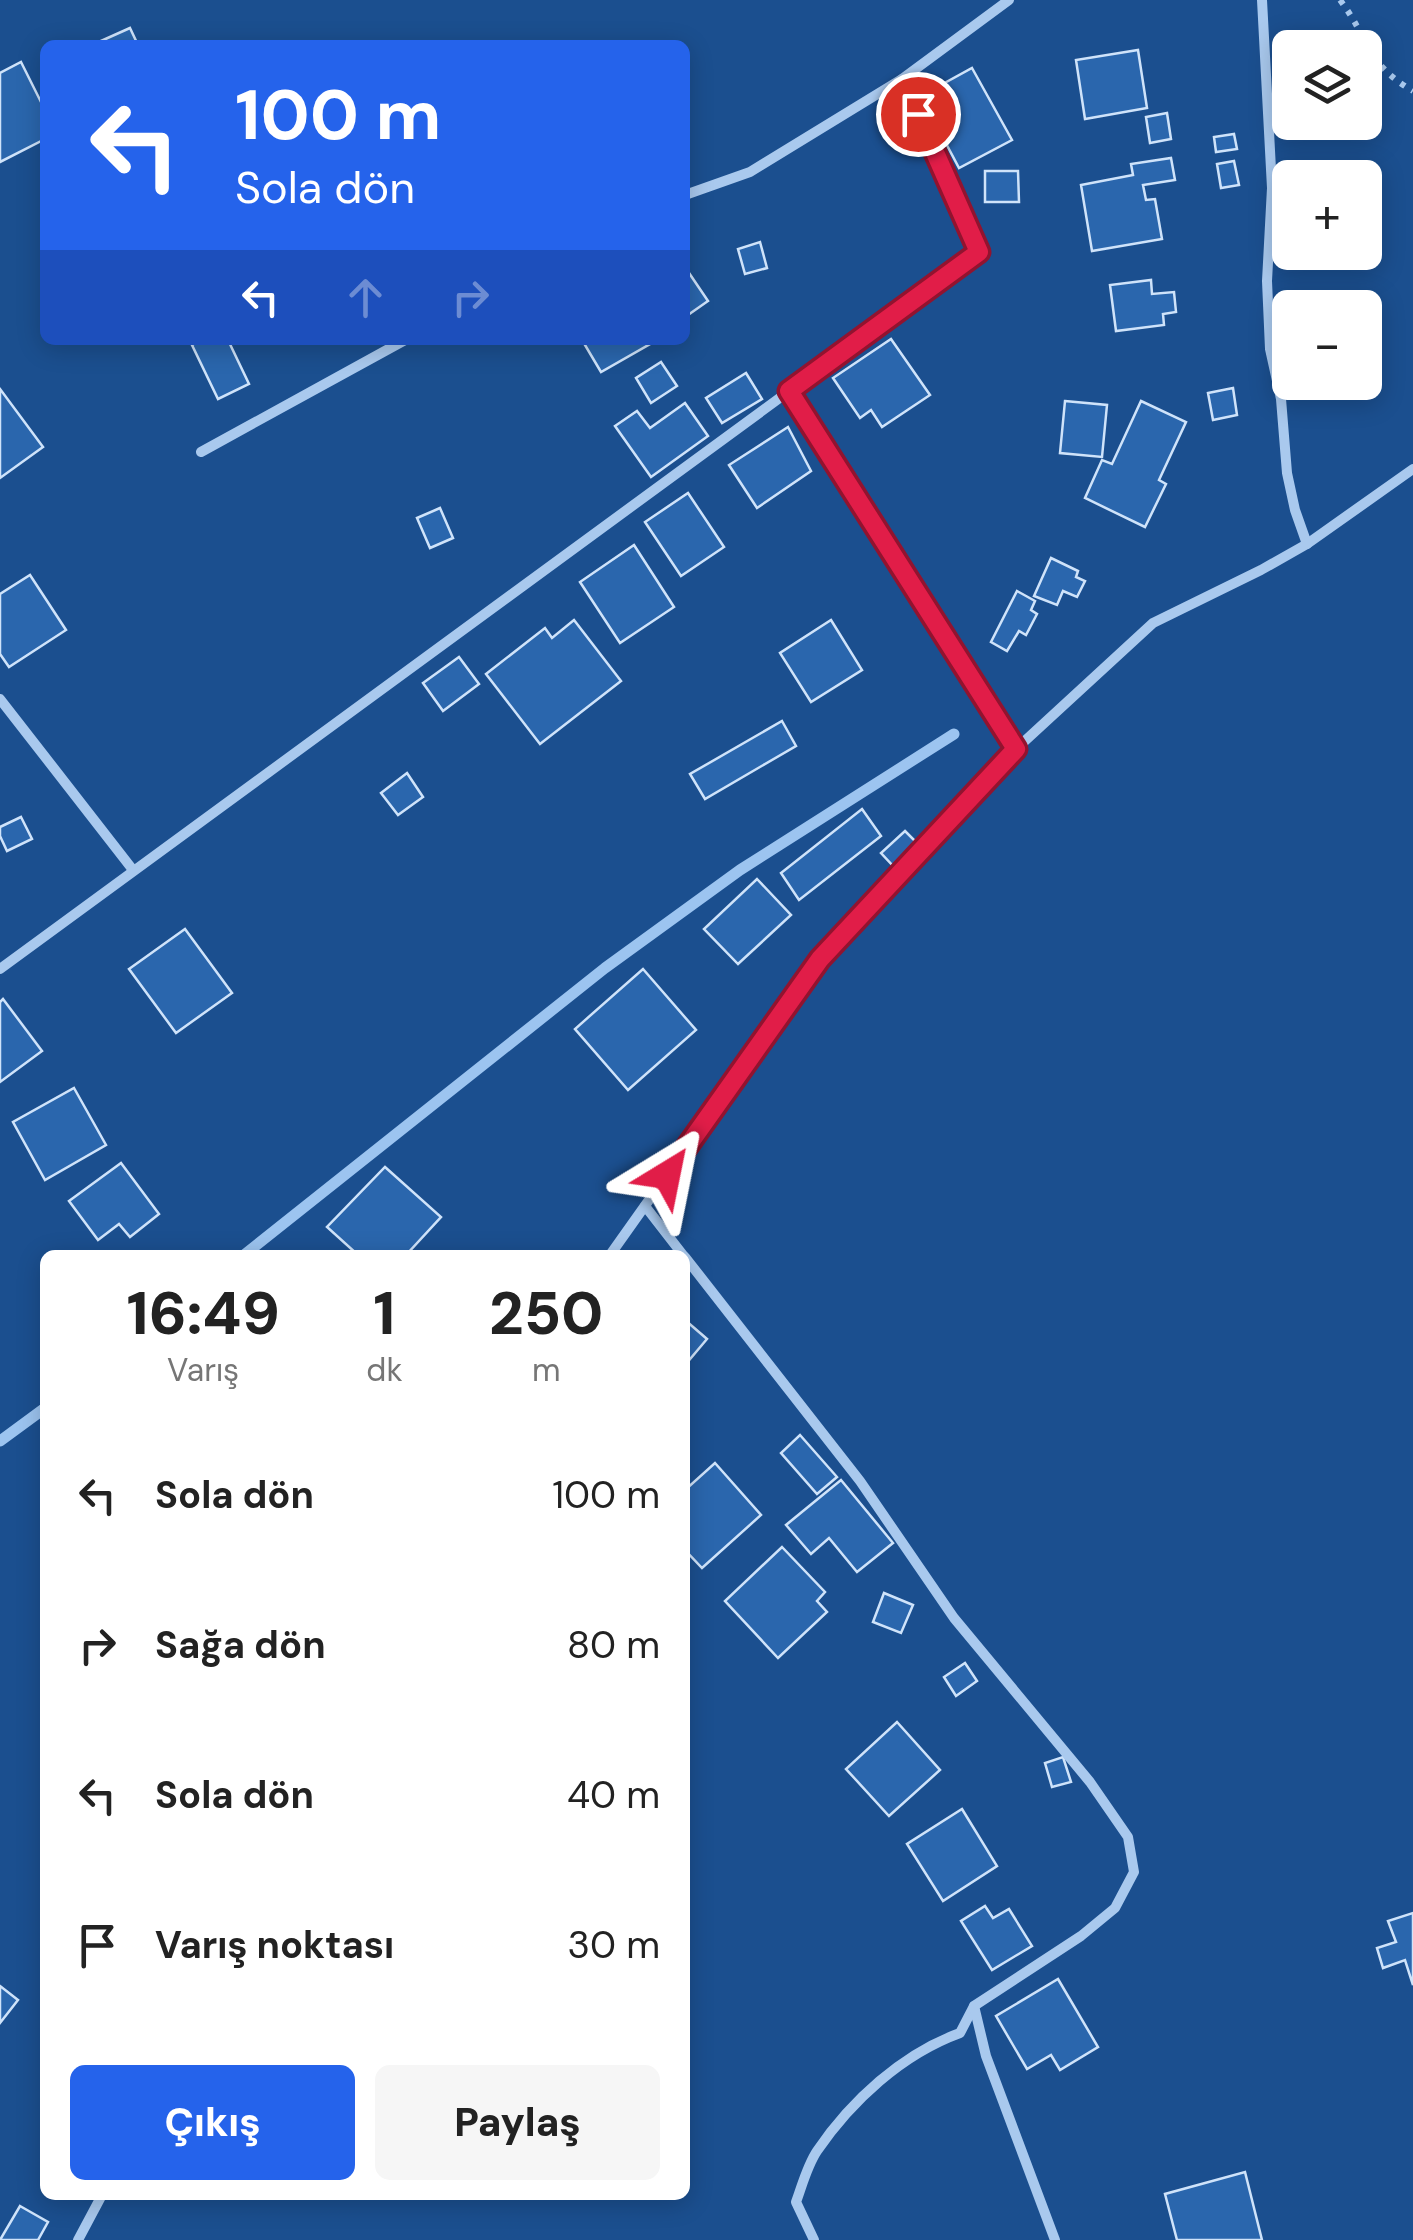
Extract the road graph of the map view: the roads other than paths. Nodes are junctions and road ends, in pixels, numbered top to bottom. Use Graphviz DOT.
graph roads {
  1 [pos="1009,0"];
  2 [pos="1262,0"];
  3 [pos="902,79"];
  4 [pos="690,193"];
  5 [pos="395,345"];
  6 [pos="789,391"];
  7 [pos="201,452"];
  8 [pos="1413,469"];
  9 [pos="1307,544"];
  10 [pos="0,699"];
  11 [pos="1016,749"];
  12 [pos="133,870"];
  13 [pos="0,969"];
  14 [pos="645,1206"];
  15 [pos="614,1250"];
  16 [pos="679,1250"];
  17 [pos="690,1264"];
  18 [pos="974,2006"];
  19 [pos="99,2200"];
  20 [pos="78,2240"];
  21 [pos="814,2240"];
  22 [pos="1054,2240"];
  1 -- 3 [label="street"];
  2 -- 9 [label="street"];
  3 -- 4 [label="street"];
  3 -- 6 [label="street"];
  5 -- 7 [label="street"];
  6 -- 11 [label="street"];
  6 -- 12 [label="street"];
  8 -- 9 [label="street"];
  9 -- 11 [label="street"];
  10 -- 12 [label="street"];
  11 -- 14 [label="street"];
  12 -- 13 [label="street"];
  14 -- 15 [label="street"];
  14 -- 16 [label="street"];
  17 -- 18 [label="street"];
  18 -- 21 [label="street"];
  18 -- 22 [label="street"];
  19 -- 20 [label="street"];
}
